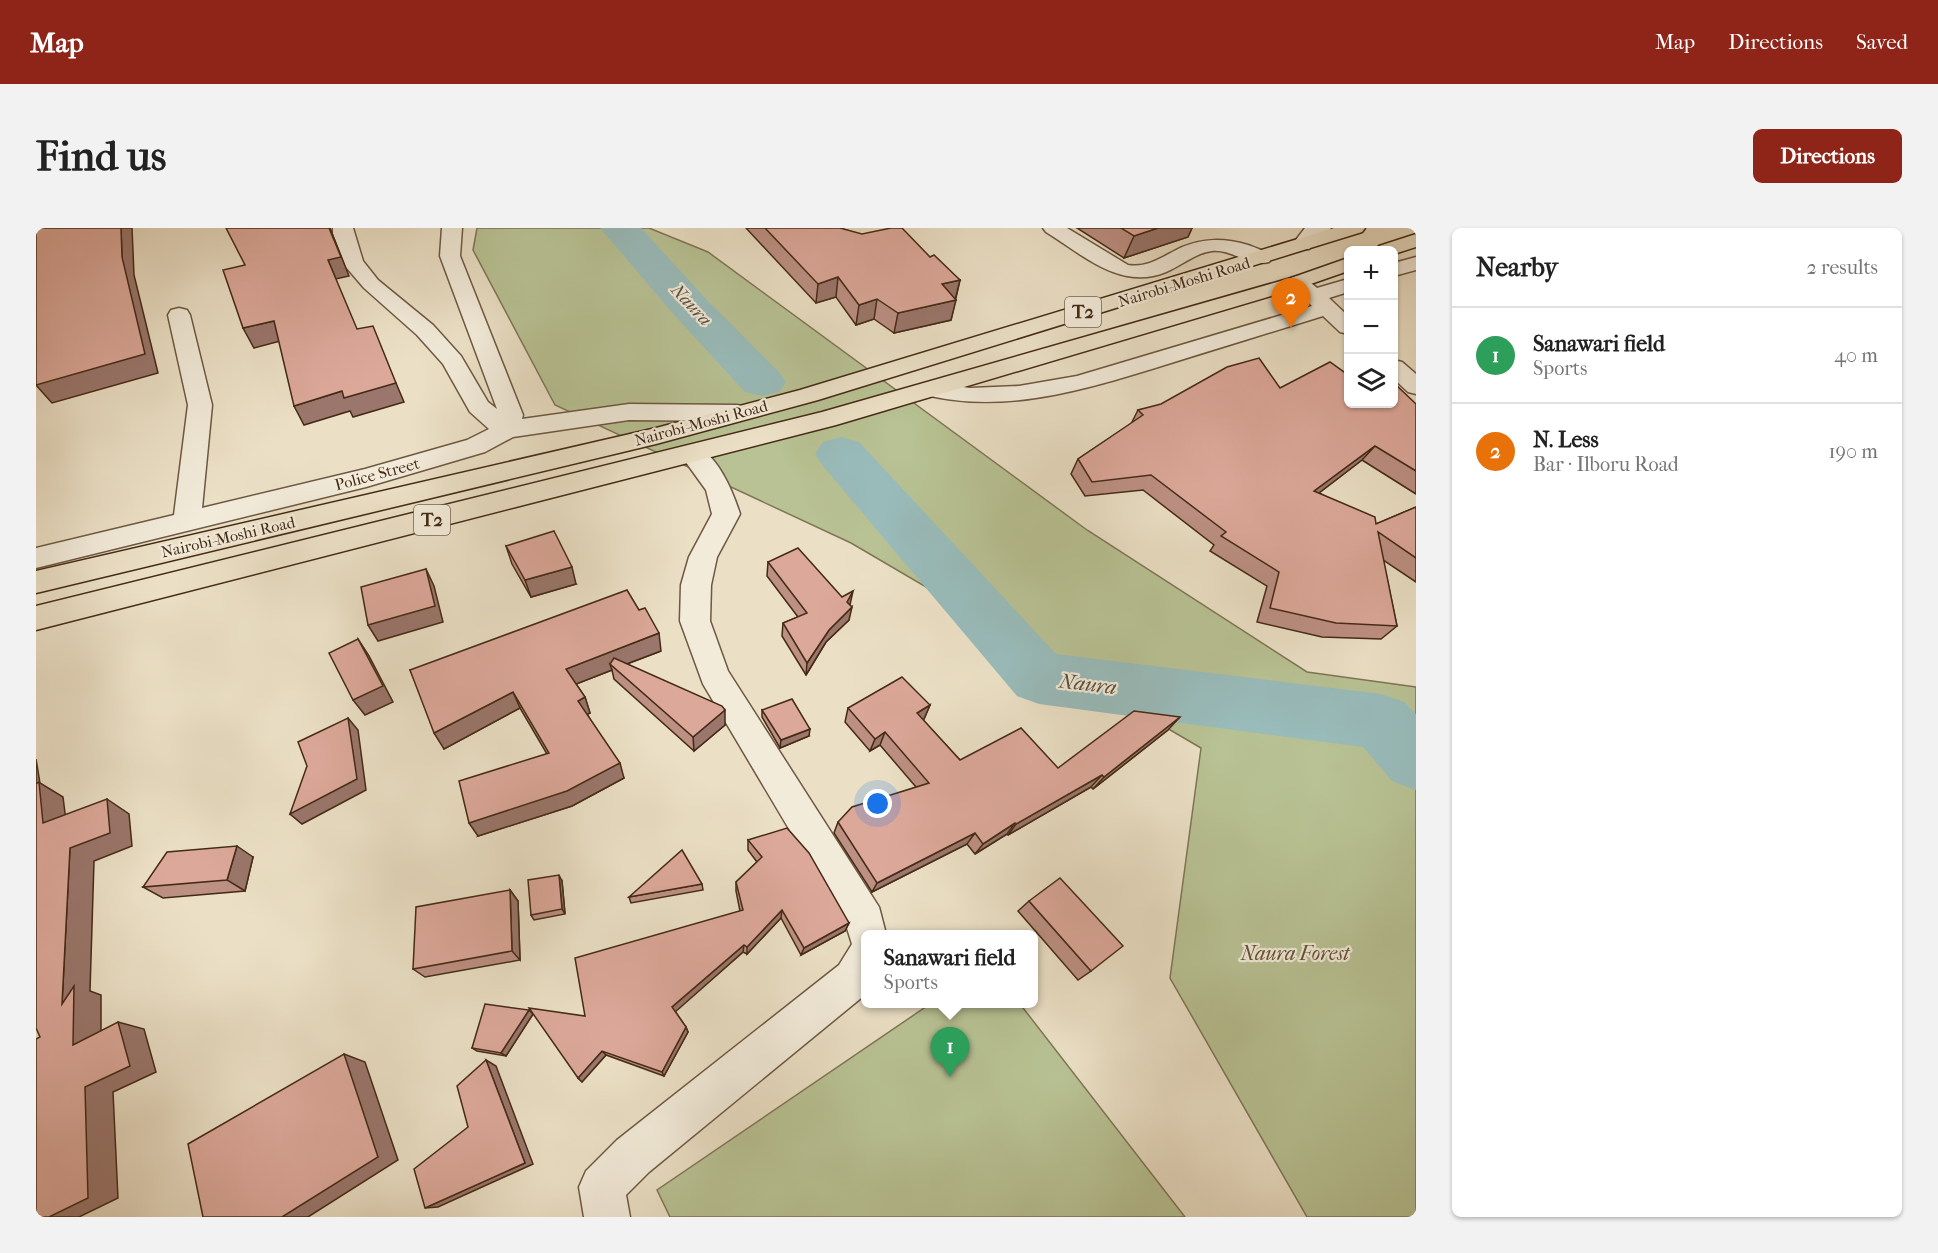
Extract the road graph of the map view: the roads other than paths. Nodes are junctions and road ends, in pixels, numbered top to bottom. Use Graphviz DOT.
graph roads {
  1 [pos="343,228"];
  2 [pos="452,228"];
  3 [pos="1053,228"];
  4 [pos="1321,228"];
  5 [pos="1355,228"];
  6 [pos="1416,240"];
  7 [pos="1302,245"];
  8 [pos="1398,246"];
  9 [pos="1262,258"];
  10 [pos="1416,263"];
  11 [pos="1344,268"];
  12 [pos="1398,269"];
  13 [pos="1344,286"];
  14 [pos="1313,295"];
  15 [pos="179,315"];
  16 [pos="1344,323"];
  17 [pos="1398,371"];
  18 [pos="1416,387"];
  19 [pos="930,389"];
  20 [pos="737,413"];
  21 [pos="506,430"];
  22 [pos="693,454"];
  23 [pos="187,522"];
  24 [pos="36,558"];
  25 [pos="36,582"];
  26 [pos="36,618"];
  27 [pos="866,930"];
  28 [pos="861,966"];
  29 [pos="607,1217"];
  1 -- 21 [label="street"];
  2 -- 21 [label="street"];
  3 -- 9 [label="street"];
  4 -- 7 [label="street"];
  5 -- 7 [label="highway, Nairobi-Moshi Road / T2"];
  6 -- 8 [label="highway"];
  7 -- 9 [label="highway, Nairobi-Moshi Road / T2"];
  9 -- 20 [label="highway, Nairobi-Moshi Road / T2"];
  10 -- 12 [label="street"];
  11 -- 14 [label="highway, Nairobi-Moshi Road / T2"];
  13 -- 14 [label="street"];
  14 -- 16 [label="street"];
  14 -- 19 [label="highway, Nairobi-Moshi Road / T2"];
  14 -- 19 [label="street"];
  15 -- 23 [label="street"];
  17 -- 18 [label="street"];
  19 -- 22 [label="highway, Nairobi-Moshi Road / T2"];
  20 -- 21 [label="street, Police Street"];
  20 -- 25 [label="highway, Nairobi-Moshi Road / T2"];
  21 -- 23 [label="street, Police Street"];
  22 -- 26 [label="highway, Nairobi-Moshi Road / T2"];
  22 -- 27 [label="street"];
  23 -- 24 [label="street, Police Street"];
  28 -- 29 [label="street"];
}
